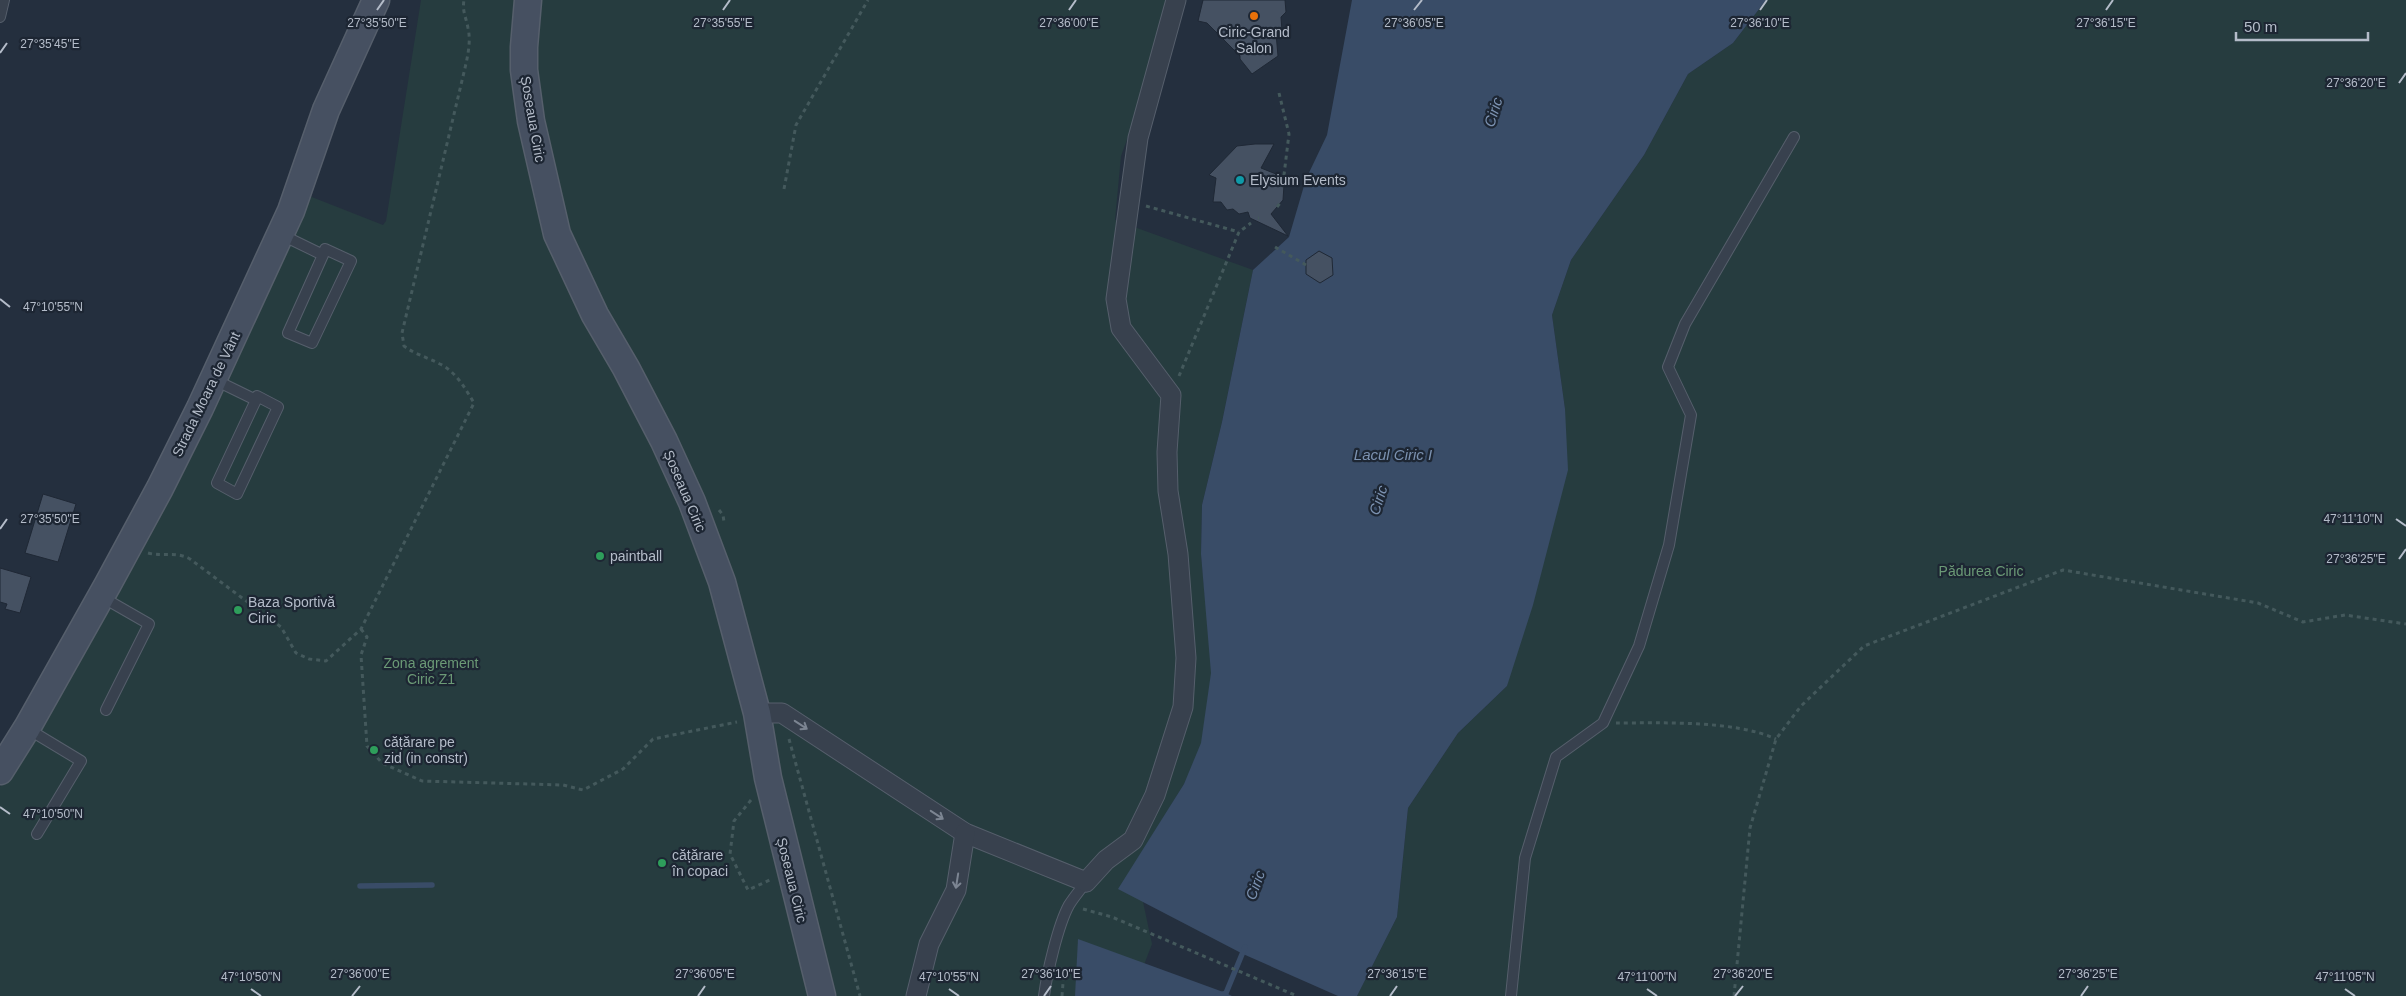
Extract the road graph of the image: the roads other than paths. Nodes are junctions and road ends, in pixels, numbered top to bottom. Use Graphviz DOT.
graph roads {
  1 [pos="4,0"];
  2 [pos="376,0"];
  3 [pos="528,0"];
  4 [pos="1176,0"];
  5 [pos="0,17"];
  6 [pos="1794,137"];
  7 [pos="281,234"];
  8 [pos="323,255"];
  9 [pos="214,379"];
  10 [pos="256,400"];
  11 [pos="101,596"];
  12 [pos="106,710"];
  13 [pos="756,713"];
  14 [pos="27,728"];
  15 [pos="0,771"];
  16 [pos="965,833"];
  17 [pos="37,834"];
  18 [pos="1086,882"];
  19 [pos="822,996"];
  20 [pos="916,996"];
  21 [pos="1044,996"];
  22 [pos="1512,996"];
  1 -- 5 [label="lane"];
  2 -- 7 [label="main road, Strada Moara de Vânt"];
  3 -- 13 [label="main road, Șoseaua Ciric"];
  4 -- 18 [label="street"];
  6 -- 22 [label="lane"];
  7 -- 8 [label="lane"];
  7 -- 9 [label="main road, Strada Moara de Vânt"];
  8 -- 8 [label="lane"];
  9 -- 10 [label="lane"];
  9 -- 11 [label="main road, Strada Moara de Vânt"];
  10 -- 10 [label="lane"];
  11 -- 12 [label="lane"];
  11 -- 14 [label="main road, Strada Moara de Vânt"];
  13 -- 16 [label="street, one-way"];
  13 -- 19 [label="main road, Șoseaua Ciric"];
  14 -- 15 [label="main road, Strada Moara de Vânt"];
  14 -- 17 [label="lane"];
  16 -- 18 [label="street"];
  16 -- 20 [label="street, one-way"];
  18 -- 21 [label="lane"];
}
